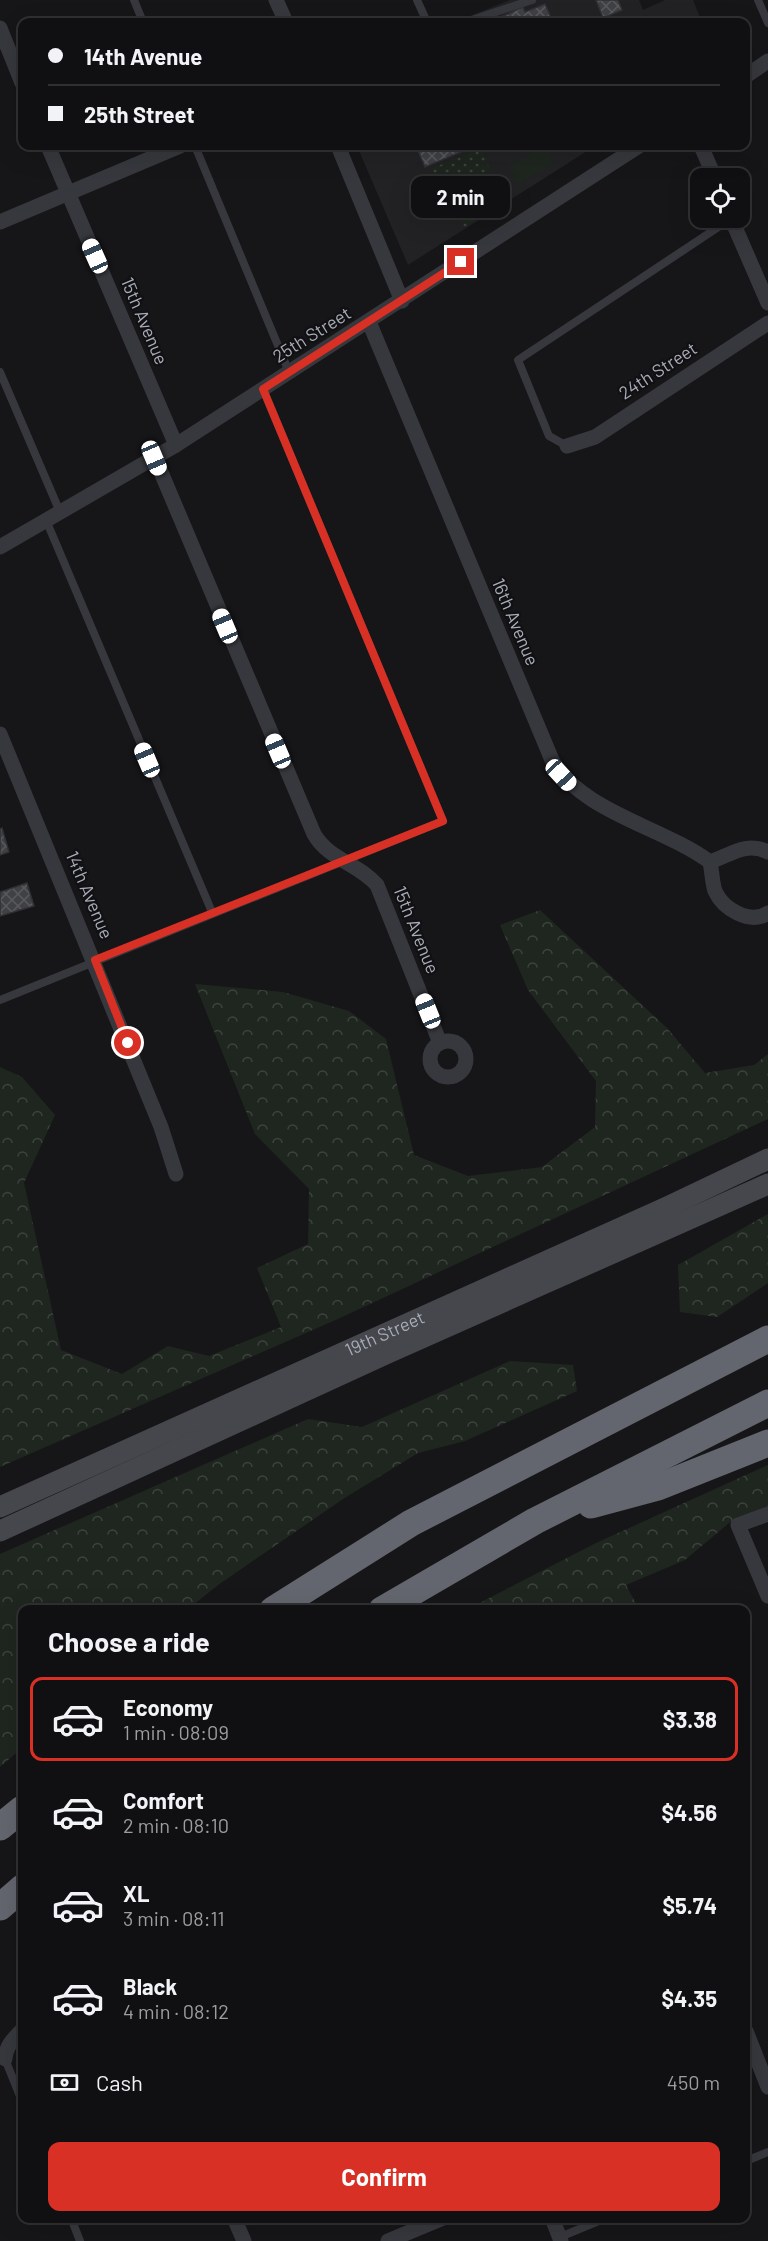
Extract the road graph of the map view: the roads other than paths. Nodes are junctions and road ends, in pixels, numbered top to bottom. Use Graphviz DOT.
graph roads {
  1 [pos="134,0"];
  2 [pos="276,0"];
  3 [pos="417,0"];
  4 [pos="532,0"];
  5 [pos="758,0"];
  6 [pos="141,18"];
  7 [pos="284,18"];
  8 [pos="425,18"];
  9 [pos="478,18"];
  10 [pos="768,23"];
  11 [pos="0,28"];
  12 [pos="768,61"];
  13 [pos="18,72"];
  14 [pos="750,73"];
  15 [pos="50,150"];
  16 [pos="170,150"];
  17 [pos="197,150"];
  18 [pos="340,150"];
  19 [pos="633,150"];
  20 [pos="703,150"];
  21 [pos="711,168"];
  22 [pos="68,193"];
  23 [pos="0,222"];
  24 [pos="716,228"];
  25 [pos="735,228"];
  26 [pos="402,301"];
  27 [pos="768,303"];
  28 [pos="369,322"];
  29 [pos="768,323"];
  30 [pos="0,372"];
  31 [pos="289,372"];
  32 [pos="263,389"];
  33 [pos="176,445"];
  34 [pos="567,446"];
  35 [pos="154,458"];
  36 [pos="60,512"];
  37 [pos="46,520"];
  38 [pos="0,547"];
  39 [pos="0,734"];
  40 [pos="768,852"];
  41 [pos="342,860"];
  42 [pos="710,862"];
  43 [pos="212,912"];
  44 [pos="768,913"];
  45 [pos="95,960"];
  46 [pos="0,1000"];
  47 [pos="440,1043"];
  48 [pos="768,1159"];
  49 [pos="176,1174"];
  50 [pos="768,1184"];
  51 [pos="768,1339"];
  52 [pos="768,1403"];
  53 [pos="768,1443"];
  54 [pos="0,1507"];
  55 [pos="768,1514"];
  56 [pos="535,1521"];
  57 [pos="0,1531"];
  58 [pos="768,1596"];
  59 [pos="281,1605"];
  60 [pos="391,1605"];
  61 [pos="18,1812"];
  62 [pos="0,1827"];
  63 [pos="18,1891"];
  64 [pos="0,1907"];
  65 [pos="18,2035"];
  66 [pos="750,2041"];
  67 [pos="5,2059"];
  68 [pos="768,2087"];
  69 [pos="18,2091"];
  70 [pos="768,2152"];
  71 [pos="750,2159"];
  72 [pos="73,2223"];
  73 [pos="236,2223"];
  74 [pos="432,2223"];
  75 [pos="554,2223"];
  76 [pos="595,2223"];
  77 [pos="560,2239"];
  78 [pos="394,2240"];
  79 [pos="80,2241"];
  80 [pos="244,2241"];
  1 -- 6 [label="lane"];
  2 -- 7 [label="street"];
  3 -- 8 [label="lane"];
  4 -- 9 [label="lane"];
  5 -- 10 [label="lane"];
  11 -- 13 [label="street"];
  12 -- 14 [label="street"];
  15 -- 22 [label="street, 15th Avenue"];
  16 -- 22 [label="street"];
  17 -- 31 [label="lane"];
  18 -- 26 [label="street"];
  19 -- 26 [label="street, 25th Street"];
  20 -- 21 [label="street"];
  22 -- 23 [label="street"];
  22 -- 33 [label="street, 15th Avenue"];
  24 -- 34 [label="lane"];
  25 -- 27 [label="street"];
  26 -- 28 [label="street, 25th Street"];
  28 -- 31 [label="street, 25th Street"];
  28 -- 42 [label="street, 16th Avenue"];
  29 -- 34 [label="street, 24th Street"];
  30 -- 36 [label="lane"];
  31 -- 32 [label="street, 25th Street"];
  32 -- 33 [label="street, 25th Street"];
  32 -- 41 [label="lane"];
  33 -- 35 [label="street, 25th Street"];
  35 -- 36 [label="street, 25th Street"];
  35 -- 41 [label="street, 15th Avenue"];
  36 -- 37 [label="street, 25th Street"];
  37 -- 38 [label="street, 25th Street"];
  37 -- 43 [label="lane"];
  39 -- 45 [label="street, 14th Avenue"];
  40 -- 42 [label="street"];
  41 -- 43 [label="lane"];
  41 -- 47 [label="street, 15th Avenue"];
  42 -- 44 [label="street"];
  43 -- 45 [label="lane"];
  45 -- 46 [label="lane"];
  45 -- 49 [label="street, 14th Avenue"];
  48 -- 54 [label="main road, 19th Street"];
  50 -- 57 [label="main road, 19th Street"];
  51 -- 59 [label="highway"];
  52 -- 56 [label="highway"];
  53 -- 56 [label="highway"];
  55 -- 58 [label="street"];
  56 -- 60 [label="highway"];
  61 -- 62 [label="highway"];
  63 -- 64 [label="highway"];
  65 -- 67 [label="street"];
  66 -- 68 [label="street"];
  67 -- 69 [label="lane"];
  70 -- 71 [label="lane"];
  72 -- 79 [label="lane"];
  73 -- 80 [label="street"];
  74 -- 78 [label="street"];
  75 -- 77 [label="street"];
  76 -- 77 [label="lane"];
}
